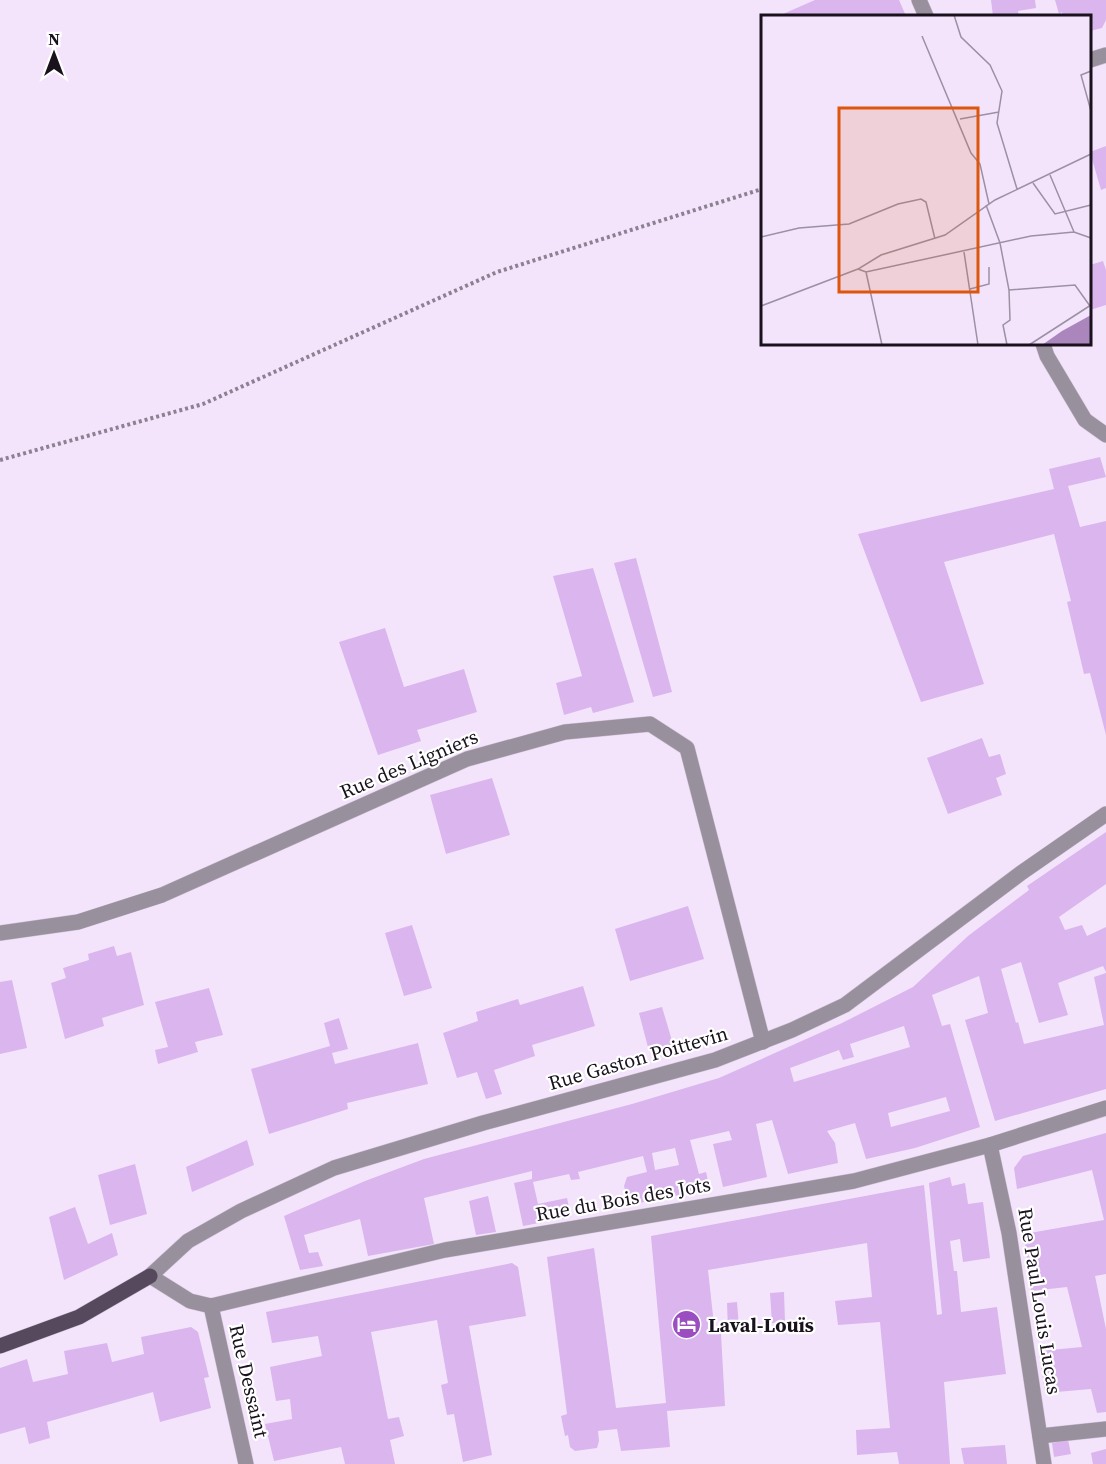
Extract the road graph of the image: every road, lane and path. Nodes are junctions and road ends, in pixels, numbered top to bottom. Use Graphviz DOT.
graph roads {
  1 [pos="919,0"];
  2 [pos="926,15"];
  3 [pos="1106,55"];
  4 [pos="1091,59"];
  5 [pos="761,189"];
  6 [pos="1043,345"];
  7 [pos="1106,435"];
  8 [pos="0,460"];
  9 [pos="1106,814"];
  10 [pos="0,933"];
  11 [pos="763,1042"];
  12 [pos="1106,1108"];
  13 [pos="990,1145"];
  14 [pos="150,1276"];
  15 [pos="211,1306"];
  16 [pos="0,1346"];
  17 [pos="1106,1429"];
  18 [pos="1040,1436"];
  19 [pos="246,1464"];
  20 [pos="1044,1464"];
  1 -- 2 [label="street"];
  3 -- 4 [label="street"];
  5 -- 8 [label="path"];
  6 -- 7 [label="street"];
  9 -- 11 [label="street, Rue Gaston Poittevin"];
  10 -- 11 [label="street, Rue des Ligniers"];
  11 -- 14 [label="street, Rue Gaston Poittevin"];
  12 -- 13 [label="street, Rue du Bois des Jots"];
  13 -- 15 [label="street, Rue du Bois des Jots"];
  13 -- 18 [label="street, Rue Paul Louis Lucas"];
  14 -- 15 [label="street"];
  14 -- 16 [label="main road"];
  15 -- 19 [label="street, Rue Dessaint"];
  17 -- 18 [label="street"];
  18 -- 20 [label="street, Rue Paul Louis Lucas"];
}
